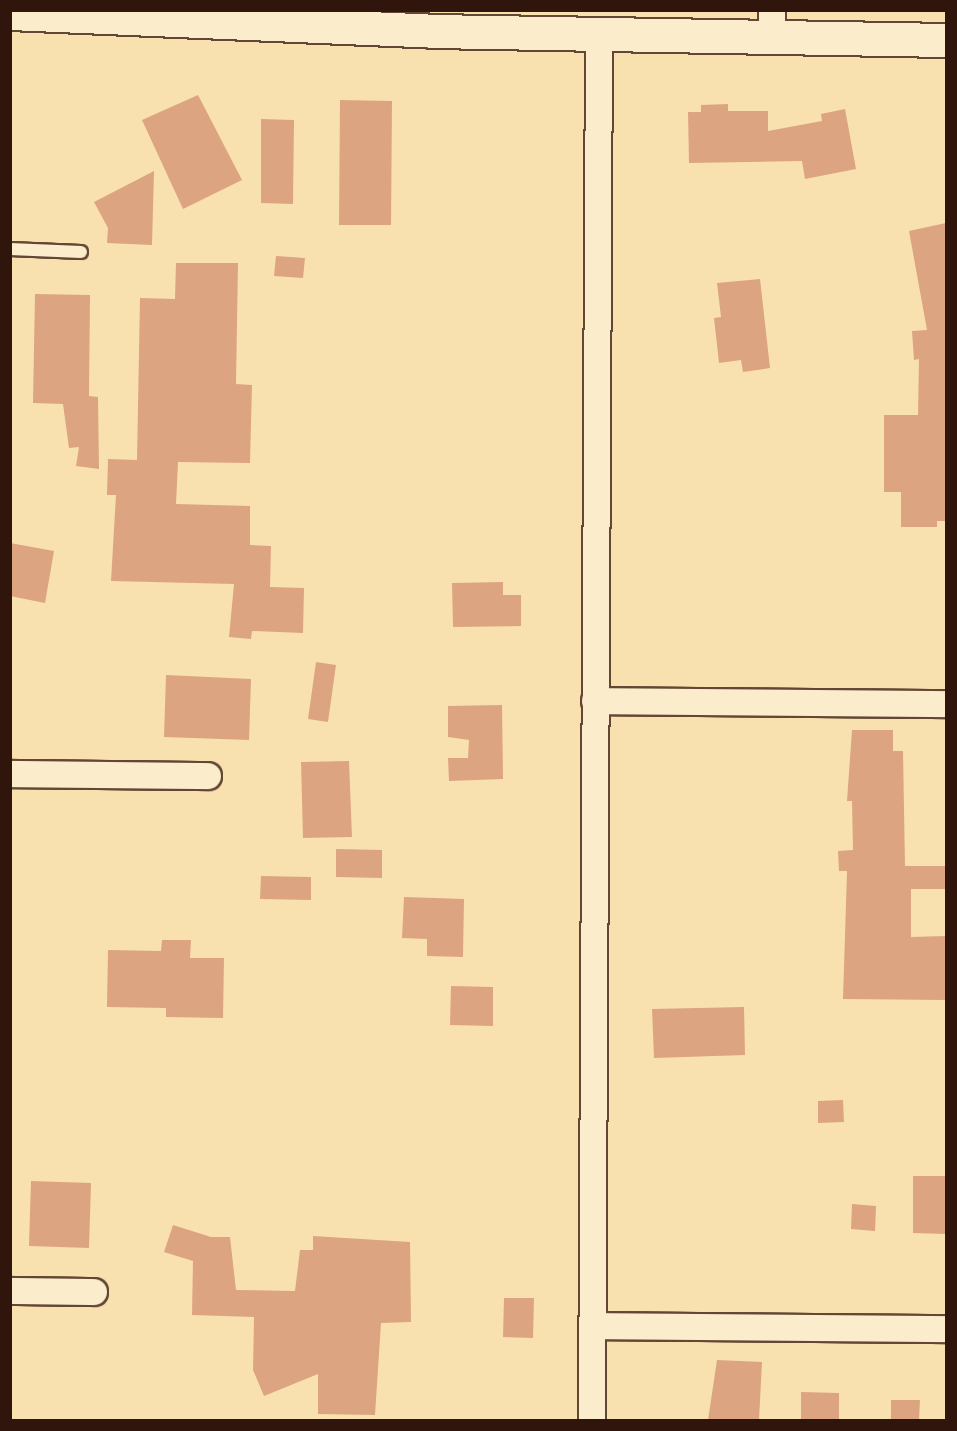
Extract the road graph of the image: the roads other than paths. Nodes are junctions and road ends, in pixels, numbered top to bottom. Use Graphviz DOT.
graph roads {
  1 [pos="10,13"];
  2 [pos="104,13"];
  3 [pos="772,23"];
  4 [pos="599,36"];
  5 [pos="946,40"];
  6 [pos="10,249"];
  7 [pos="81,252"];
  8 [pos="595,700"];
  9 [pos="946,704"];
  10 [pos="10,774"];
  11 [pos="208,776"];
  12 [pos="10,1291"];
  13 [pos="94,1292"];
  14 [pos="596,1326"];
  15 [pos="946,1329"];
  16 [pos="592,1420"];
  1 -- 2 [label="street"];
  2 -- 4 [label="street"];
  3 -- 4 [label="street"];
  3 -- 5 [label="street"];
  4 -- 8 [label="street"];
  6 -- 7 [label="lane"];
  8 -- 9 [label="street"];
  8 -- 14 [label="street"];
  10 -- 11 [label="street"];
  12 -- 13 [label="street"];
  14 -- 15 [label="street"];
  14 -- 16 [label="street"];
}
